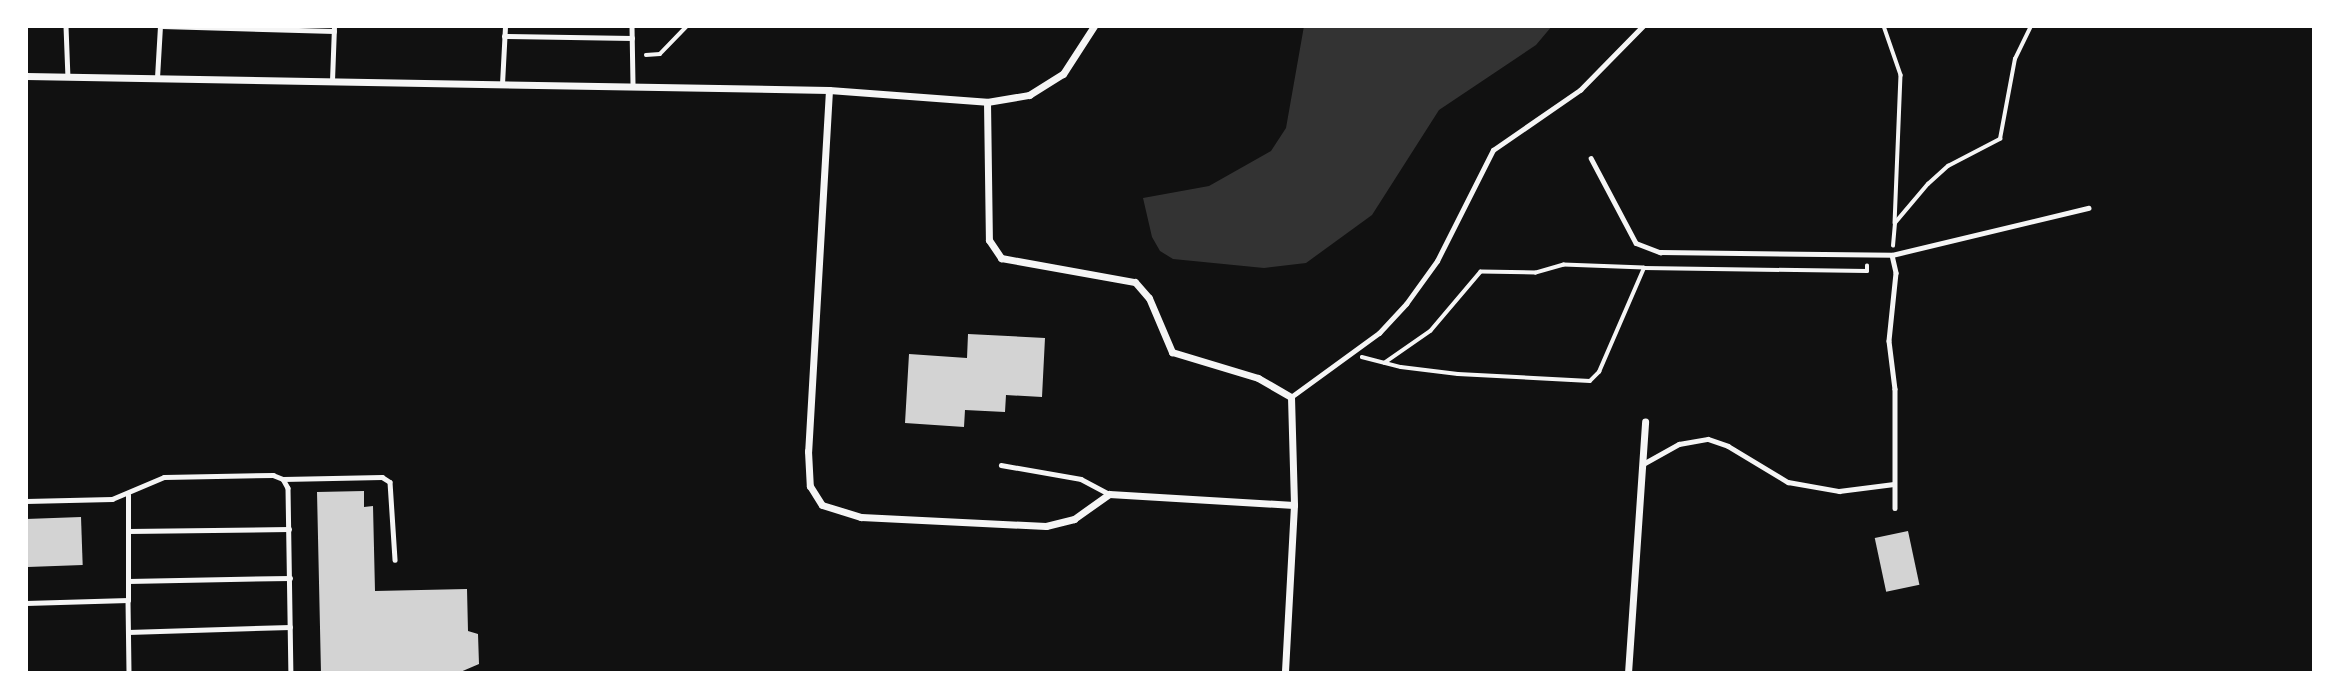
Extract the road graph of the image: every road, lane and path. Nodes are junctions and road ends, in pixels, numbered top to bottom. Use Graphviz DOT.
graph roads {
  1 [pos="66,26"];
  2 [pos="161,26"];
  3 [pos="505,26"];
  4 [pos="632,26"];
  5 [pos="687,26"];
  6 [pos="1094,26"];
  7 [pos="1643,26"];
  8 [pos="1884,26"];
  9 [pos="2031,26"];
  10 [pos="334,29"];
  11 [pos="505,36"];
  12 [pos="632,38"];
  13 [pos="646,55"];
  14 [pos="26,76"];
  15 [pos="68,77"];
  16 [pos="157,78"];
  17 [pos="332,82"];
  18 [pos="502,84"];
  19 [pos="633,86"];
  20 [pos="829,90"];
  21 [pos="987,102"];
  22 [pos="1591,158"];
  23 [pos="2088,208"];
  24 [pos="1895,223"];
  25 [pos="1867,254"];
  26 [pos="1892,255"];
  27 [pos="1644,268"];
  28 [pos="1349,355"];
  29 [pos="1385,363"];
  30 [pos="1291,397"];
  31 [pos="1645,422"];
  32 [pos="1001,465"];
  33 [pos="1642,465"];
  34 [pos="283,479"];
  35 [pos="1894,484"];
  36 [pos="1109,494"];
  37 [pos="128,495"];
  38 [pos="26,501"];
  39 [pos="1294,505"];
  40 [pos="1895,508"];
  41 [pos="289,528"];
  42 [pos="128,531"];
  43 [pos="395,561"];
  44 [pos="289,578"];
  45 [pos="128,581"];
  46 [pos="128,600"];
  47 [pos="26,603"];
  48 [pos="290,627"];
  49 [pos="128,632"];
  50 [pos="128,673"];
  51 [pos="291,673"];
  52 [pos="1285,673"];
  53 [pos="1628,673"];
  1 -- 15 [label="lane"];
  2 -- 10 [label="lane"];
  2 -- 16 [label="lane"];
  3 -- 11 [label="lane"];
  4 -- 12 [label="lane"];
  5 -- 13 [label="path"];
  6 -- 21 [label="street"];
  7 -- 28 [label="lane"];
  8 -- 24 [label="path"];
  9 -- 24 [label="path"];
  10 -- 17 [label="lane"];
  11 -- 12 [label="lane"];
  11 -- 18 [label="lane"];
  12 -- 19 [label="lane"];
  14 -- 15 [label="street"];
  15 -- 16 [label="street"];
  16 -- 17 [label="street"];
  17 -- 18 [label="street"];
  18 -- 19 [label="street"];
  19 -- 20 [label="street"];
  20 -- 21 [label="street"];
  20 -- 36 [label="street"];
  21 -- 30 [label="street"];
  22 -- 25 [label="lane"];
  23 -- 26 [label="lane"];
  24 -- 26 [label="path"];
  25 -- 26 [label="lane"];
  25 -- 27 [label="path"];
  26 -- 35 [label="lane"];
  27 -- 29 [label="path"];
  27 -- 29 [label="path"];
  28 -- 29 [label="path"];
  28 -- 30 [label="lane"];
  30 -- 39 [label="street"];
  31 -- 33 [label="street"];
  32 -- 36 [label="lane"];
  33 -- 35 [label="lane"];
  33 -- 53 [label="street"];
  34 -- 37 [label="lane"];
  34 -- 41 [label="lane"];
  34 -- 43 [label="lane"];
  35 -- 40 [label="lane"];
  36 -- 39 [label="street"];
  37 -- 38 [label="lane"];
  37 -- 42 [label="lane"];
  39 -- 52 [label="street"];
  41 -- 42 [label="lane"];
  41 -- 44 [label="lane"];
  42 -- 45 [label="lane"];
  44 -- 45 [label="lane"];
  44 -- 48 [label="lane"];
  45 -- 46 [label="lane"];
  46 -- 47 [label="lane"];
  46 -- 49 [label="lane"];
  48 -- 49 [label="lane"];
  48 -- 51 [label="lane"];
  49 -- 50 [label="lane"];
}
